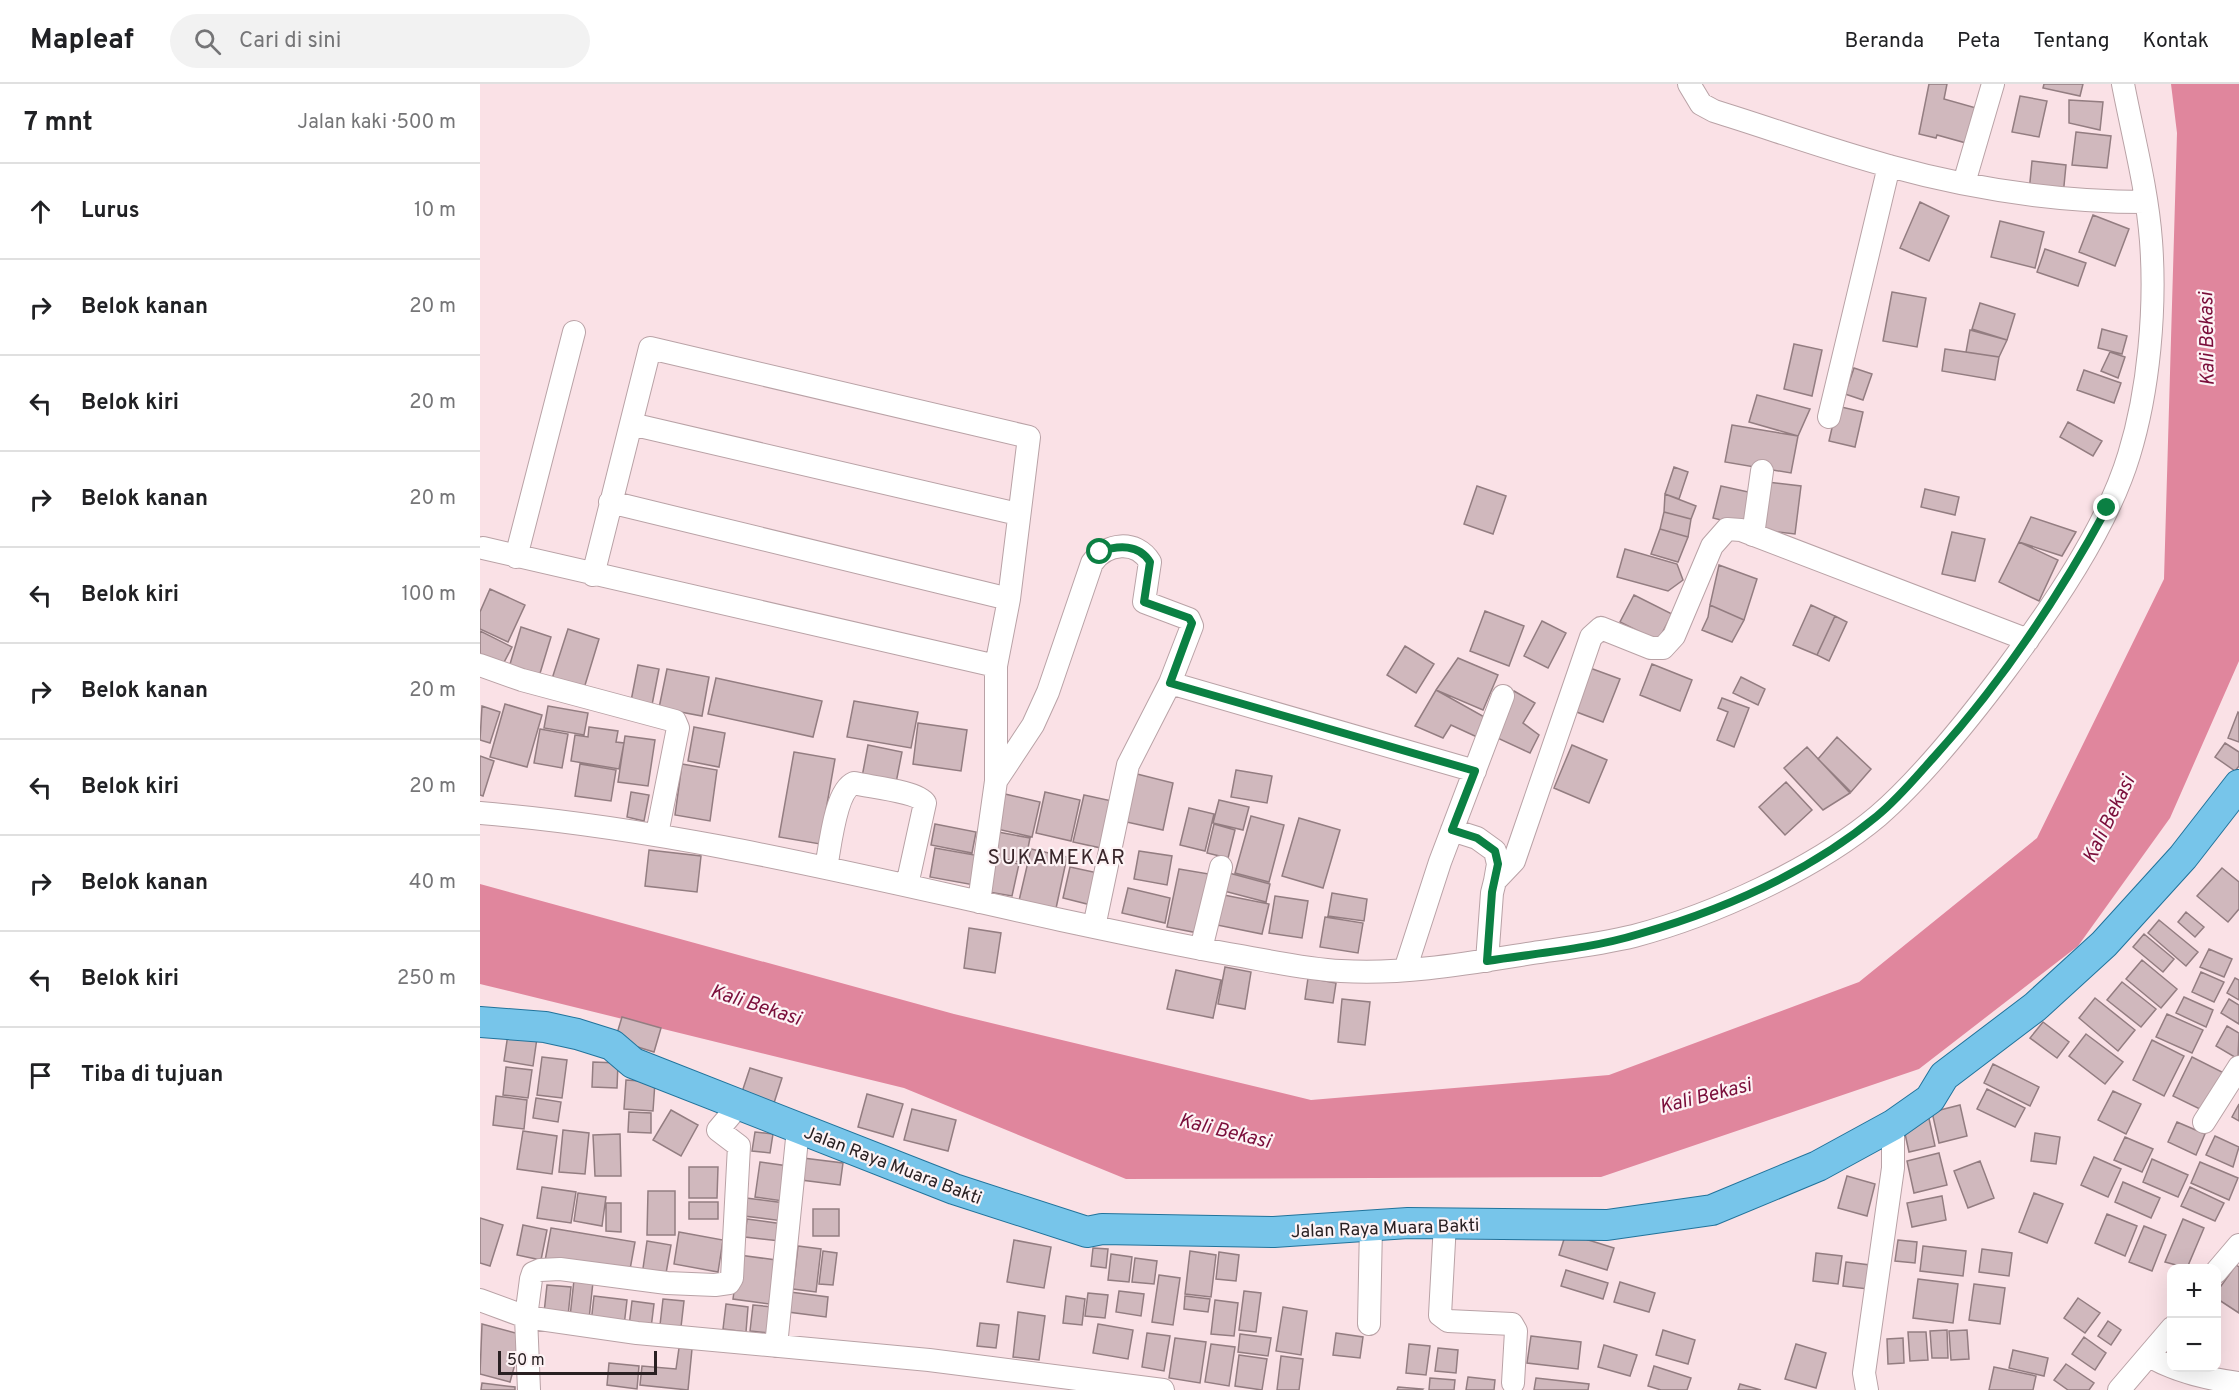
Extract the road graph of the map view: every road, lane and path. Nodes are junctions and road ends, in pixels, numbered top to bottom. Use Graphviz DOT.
graph roads {
  1 [pos="1689,84"];
  2 [pos="1993,84"];
  3 [pos="2122,84"];
  4 [pos="1889,166"];
  5 [pos="1964,183"];
  6 [pos="2146,202"];
  7 [pos="574,332"];
  8 [pos="1829,417"];
  9 [pos="631,424"];
  10 [pos="1762,471"];
  11 [pos="610,502"];
  12 [pos="1018,514"];
  13 [pos="1753,535"];
  14 [pos="483,548"];
  15 [pos="516,557"];
  16 [pos="593,575"];
  17 [pos="1009,598"];
  18 [pos="2028,640"];
  19 [pos="480,665"];
  20 [pos="996,666"];
  21 [pos="1170,683"];
  22 [pos="1503,696"];
  23 [pos="1475,771"];
  24 [pos="996,781"];
  25 [pos="2239,785"];
  26 [pos="480,813"];
  27 [pos="1452,830"];
  28 [pos="657,834"];
  29 [pos="1221,867"];
  30 [pos="826,868"];
  31 [pos="1495,881"];
  32 [pos="907,885"];
  33 [pos="979,902"];
  34 [pos="1094,927"];
  35 [pos="1200,949"];
  36 [pos="1487,961"];
  37 [pos="1405,970"];
  38 [pos="480,1022"];
  39 [pos="2239,1067"];
  40 [pos="739,1105"];
  41 [pos="2204,1122"];
  42 [pos="1893,1125"];
  43 [pos="798,1129"];
  44 [pos="1445,1223"];
  45 [pos="1371,1226"];
  46 [pos="2239,1245"];
  47 [pos="2221,1267"];
  48 [pos="480,1300"];
  49 [pos="526,1317"];
  50 [pos="1369,1324"];
  51 [pos="2167,1334"];
  52 [pos="776,1346"];
  53 [pos="2149,1356"];
  54 [pos="1513,1383"];
  55 [pos="2239,1383"];
  56 [pos="529,1390"];
  57 [pos="1163,1390"];
  58 [pos="1867,1390"];
  59 [pos="2119,1390"];
  1 -- 4 [label="street"];
  2 -- 5 [label="street"];
  3 -- 6 [label="street"];
  4 -- 5 [label="street"];
  4 -- 8 [label="street"];
  5 -- 6 [label="street"];
  6 -- 18 [label="street"];
  7 -- 15 [label="street"];
  9 -- 11 [label="street"];
  9 -- 12 [label="street"];
  9 -- 12 [label="street"];
  10 -- 13 [label="street"];
  11 -- 16 [label="street"];
  11 -- 17 [label="street"];
  12 -- 17 [label="street"];
  13 -- 18 [label="street"];
  13 -- 31 [label="street"];
  14 -- 15 [label="street"];
  15 -- 16 [label="street"];
  16 -- 20 [label="street"];
  17 -- 20 [label="street"];
  18 -- 36 [label="street"];
  19 -- 28 [label="street"];
  20 -- 24 [label="street"];
  21 -- 23 [label="street"];
  21 -- 24 [label="street"];
  21 -- 34 [label="street"];
  22 -- 23 [label="street"];
  23 -- 27 [label="street"];
  24 -- 33 [label="street"];
  25 -- 42 [label="main road, Jalan Raya Muara Bakti"];
  26 -- 28 [label="street"];
  27 -- 31 [label="street"];
  27 -- 37 [label="street"];
  28 -- 30 [label="street"];
  29 -- 35 [label="street"];
  30 -- 32 [label="street"];
  30 -- 32 [label="street"];
  31 -- 36 [label="street"];
  32 -- 33 [label="street"];
  33 -- 34 [label="street"];
  34 -- 35 [label="street"];
  35 -- 37 [label="street"];
  36 -- 37 [label="street"];
  38 -- 40 [label="main road, Jalan Raya Muara Bakti"];
  39 -- 41 [label="street"];
  40 -- 43 [label="main road, Jalan Raya Muara Bakti"];
  40 -- 49 [label="street"];
  42 -- 44 [label="main road, Jalan Raya Muara Bakti"];
  42 -- 58 [label="street"];
  43 -- 45 [label="main road, Jalan Raya Muara Bakti"];
  43 -- 52 [label="street"];
  44 -- 45 [label="main road, Jalan Raya Muara Bakti"];
  44 -- 54 [label="street"];
  45 -- 50 [label="street"];
  46 -- 47 [label="street"];
  48 -- 49 [label="street"];
  49 -- 52 [label="street"];
  49 -- 56 [label="street"];
  51 -- 53 [label="street"];
  52 -- 57 [label="street"];
  53 -- 55 [label="street"];
  53 -- 59 [label="street"];
}
